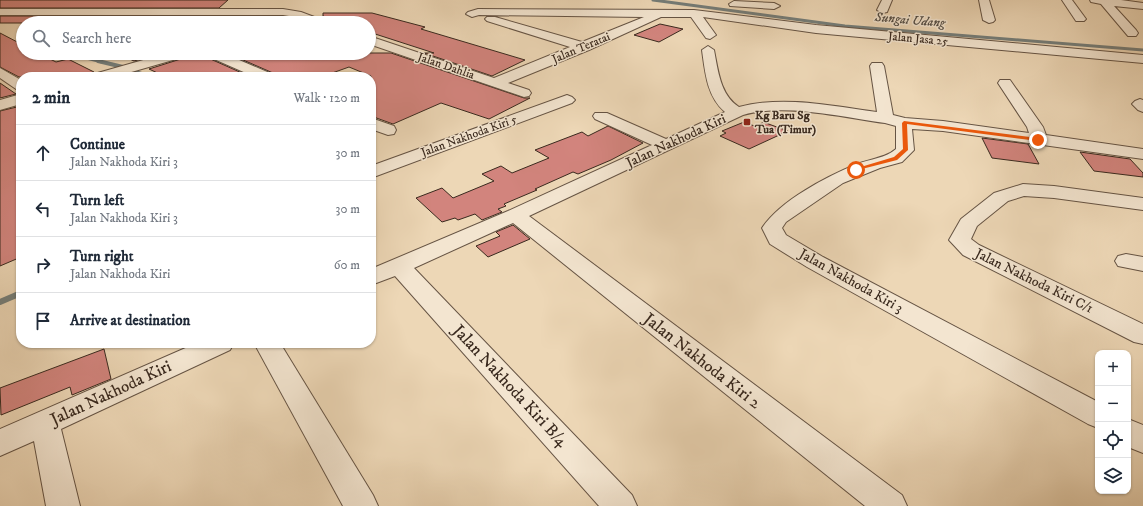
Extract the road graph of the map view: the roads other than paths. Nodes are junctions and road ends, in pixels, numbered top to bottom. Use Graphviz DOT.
graph roads {
  1 [pos="243,0"];
  2 [pos="984,0"];
  3 [pos="1067,0"];
  4 [pos="1100,0"];
  5 [pos="731,6"];
  6 [pos="774,6"];
  7 [pos="1143,6"];
  8 [pos="0,12"];
  9 [pos="123,12"];
  10 [pos="228,12"];
  11 [pos="666,12"];
  12 [pos="694,14"];
  13 [pos="131,16"];
  14 [pos="298,16"];
  15 [pos="1080,19"];
  16 [pos="989,20"];
  17 [pos="1132,33"];
  18 [pos="710,35"];
  19 [pos="376,42"];
  20 [pos="584,47"];
  21 [pos="708,50"];
  22 [pos="1143,59"];
  23 [pos="158,60"];
  24 [pos="228,60"];
  25 [pos="877,66"];
  26 [pos="0,72"];
  27 [pos="116,72"];
  28 [pos="256,72"];
  29 [pos="16,83"];
  30 [pos="495,83"];
  31 [pos="1005,83"];
  32 [pos="524,92"];
  33 [pos="16,100"];
  34 [pos="567,100"];
  35 [pos="0,105"];
  36 [pos="737,112"];
  37 [pos="601,116"];
  38 [pos="895,120"];
  39 [pos="376,125"];
  40 [pos="388,130"];
  41 [pos="1038,140"];
  42 [pos="666,145"];
  43 [pos="1143,154"];
  44 [pos="376,170"];
  45 [pos="1143,204"];
  46 [pos="515,215"];
  47 [pos="399,266"];
  48 [pos="376,276"];
  49 [pos="1143,335"];
  50 [pos="210,348"];
  51 [pos="270,348"];
  52 [pos="1095,414"];
  53 [pos="45,424"];
  54 [pos="1131,434"];
  55 [pos="1143,440"];
  56 [pos="0,443"];
  57 [pos="63,506"];
  58 [pos="361,506"];
  59 [pos="620,506"];
  60 [pos="890,506"];
  1 -- 10 [label="street"];
  2 -- 16 [label="street"];
  3 -- 15 [label="street"];
  4 -- 7 [label="street"];
  4 -- 17 [label="street"];
  5 -- 6 [label="street"];
  5 -- 12 [label="street, Jalan Jasa 25"];
  5 -- 22 [label="street, Jalan Jasa 25"];
  8 -- 9 [label="street"];
  9 -- 10 [label="street"];
  9 -- 13 [label="street"];
  10 -- 14 [label="street"];
  11 -- 12 [label="street, Jalan Jasa 25"];
  11 -- 20 [label="street, Jalan Teratai"];
  11 -- 20 [label="street, Jalan Jasa 25"];
  12 -- 18 [label="street"];
  19 -- 30 [label="street, Jalan Dahlia"];
  20 -- 30 [label="street, Jalan Teratai"];
  21 -- 36 [label="street"];
  23 -- 27 [label="street"];
  24 -- 28 [label="street"];
  25 -- 38 [label="street"];
  26 -- 29 [label="street"];
  30 -- 32 [label="street, Jalan Dahlia"];
  31 -- 41 [label="street"];
  33 -- 35 [label="street"];
  34 -- 44 [label="street, Jalan Nakhoda Kiri 5"];
  36 -- 38 [label="street, Jalan Nakhoda Kiri"];
  36 -- 42 [label="street, Jalan Nakhoda Kiri"];
  37 -- 42 [label="street"];
  38 -- 41 [label="street, Jalan Nakhoda Kiri"];
  38 -- 52 [label="street, Jalan Nakhoda Kiri 3"];
  39 -- 40 [label="street"];
  41 -- 43 [label="street, Jalan Nakhoda Kiri"];
  42 -- 46 [label="street, Jalan Nakhoda Kiri"];
  45 -- 49 [label="street, Jalan Nakhoda Kiri C/1"];
  46 -- 47 [label="street, Jalan Nakhoda Kiri"];
  46 -- 60 [label="street, Jalan Nakhoda Kiri 2"];
  47 -- 48 [label="street, Jalan Nakhoda Kiri"];
  47 -- 59 [label="street, Jalan Nakhoda Kiri B/4"];
  50 -- 53 [label="street, Jalan Nakhoda Kiri"];
  51 -- 58 [label="street"];
  53 -- 56 [label="street, Jalan Nakhoda Kiri"];
  53 -- 57 [label="street"];
  54 -- 55 [label="street"];
}
